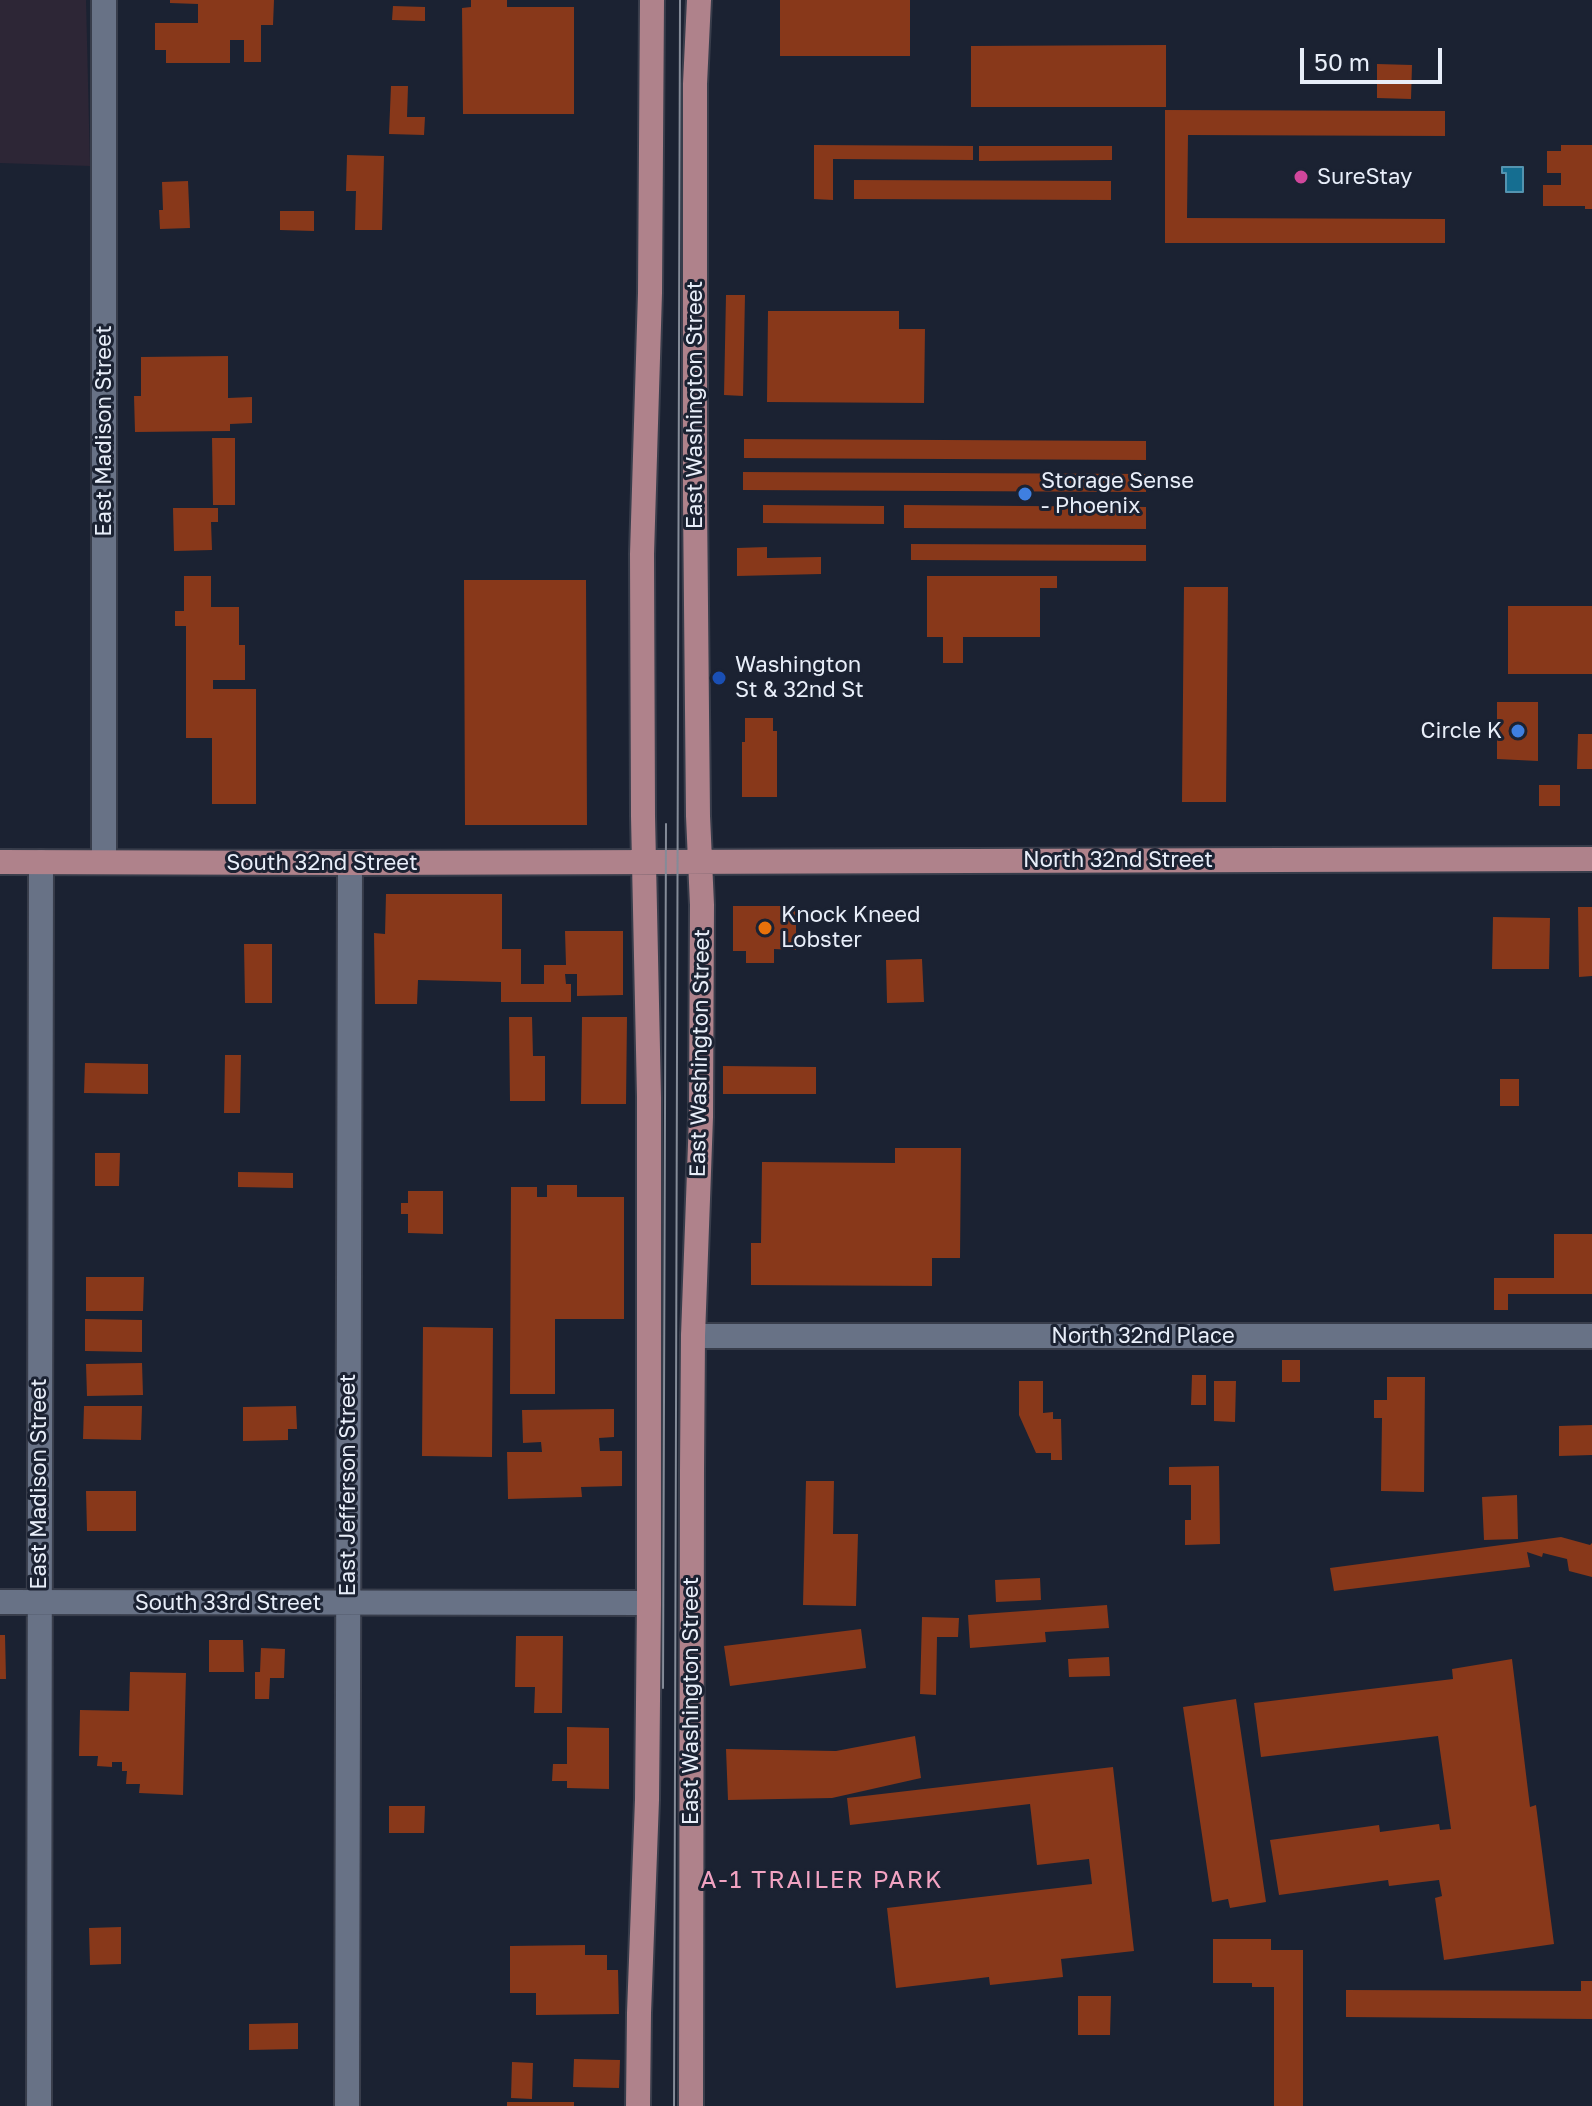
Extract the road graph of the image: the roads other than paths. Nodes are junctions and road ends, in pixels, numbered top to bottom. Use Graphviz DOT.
graph roads {
  1 [pos="104,0"];
  2 [pos="652,0"];
  3 [pos="699,0"];
  4 [pos="1592,859"];
  5 [pos="0,862"];
  6 [pos="41,862"];
  7 [pos="104,862"];
  8 [pos="701,862"];
  9 [pos="350,863"];
  10 [pos="644,863"];
  11 [pos="693,1336"];
  12 [pos="1592,1336"];
  13 [pos="0,1602"];
  14 [pos="39,1603"];
  15 [pos="649,1603"];
  16 [pos="348,1604"];
  17 [pos="39,2106"];
  18 [pos="347,2106"];
  19 [pos="638,2106"];
  20 [pos="691,2106"];
  1 -- 7 [label="street, East Madison Street"];
  2 -- 10 [label="main road, East Washington Street"];
  3 -- 8 [label="main road, East Washington Street"];
  4 -- 8 [label="main road, North 32nd Street"];
  5 -- 6 [label="main road, South 32nd Street"];
  6 -- 7 [label="main road, South 32nd Street"];
  6 -- 14 [label="street, East Madison Street"];
  7 -- 9 [label="main road, South 32nd Street"];
  8 -- 10 [label="main road, North 32nd Street"];
  8 -- 11 [label="main road, East Washington Street"];
  9 -- 10 [label="main road, South 32nd Street"];
  9 -- 16 [label="street, East Jefferson Street"];
  10 -- 15 [label="main road, East Washington Street"];
  11 -- 12 [label="street, North 32nd Place"];
  11 -- 20 [label="main road, East Washington Street"];
  13 -- 14 [label="street, South 33rd Street"];
  14 -- 16 [label="street, South 33rd Street"];
  14 -- 17 [label="street, East Madison Street"];
  15 -- 16 [label="street, South 33rd Street"];
  15 -- 19 [label="main road, East Washington Street"];
  16 -- 18 [label="street, East Jefferson Street"];
}
